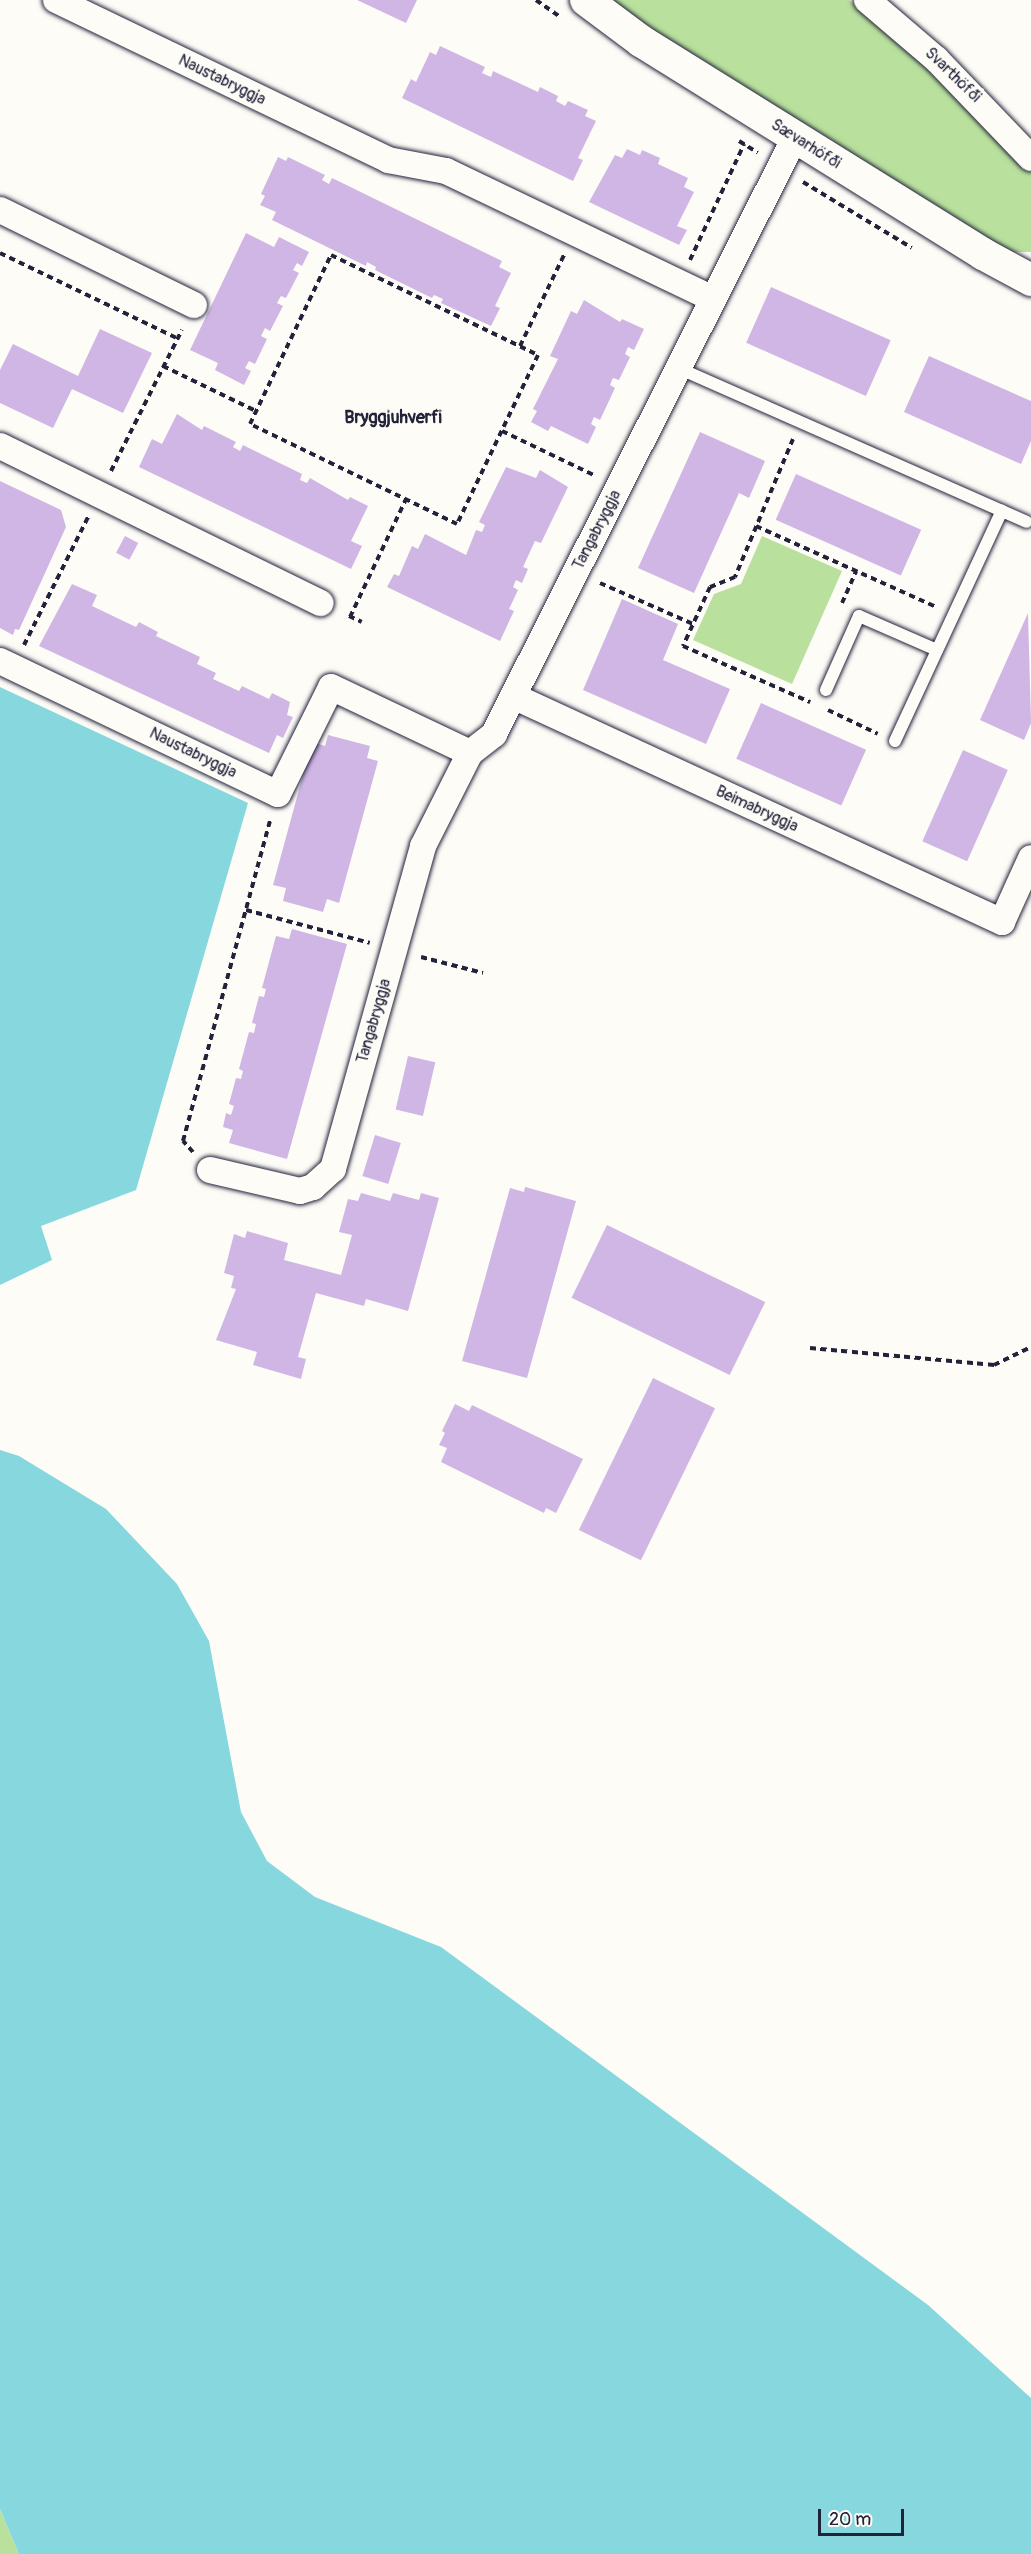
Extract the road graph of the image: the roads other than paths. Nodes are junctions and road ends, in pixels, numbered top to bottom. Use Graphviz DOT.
graph roads {
  1 [pos="56,0"];
  2 [pos="586,0"];
  3 [pos="867,0"];
  4 [pos="795,137"];
  5 [pos="1031,158"];
  6 [pos="0,210"];
  7 [pos="1031,280"];
  8 [pos="713,299"];
  9 [pos="194,305"];
  10 [pos="678,368"];
  11 [pos="0,446"];
  12 [pos="1002,511"];
  13 [pos="1027,522"];
  14 [pos="321,603"];
  15 [pos="937,650"];
  16 [pos="7,664"];
  17 [pos="826,690"];
  18 [pos="513,696"];
  19 [pos="895,741"];
  20 [pos="470,753"];
  21 [pos="1031,858"];
  22 [pos="210,1170"];
  1 -- 8 [label="street, Naustabryggja"];
  2 -- 4 [label="street, Sævarhöfði"];
  3 -- 5 [label="street, Svarthöfði"];
  4 -- 7 [label="street, Sævarhöfði"];
  4 -- 8 [label="street, Tangabryggja"];
  6 -- 9 [label="street"];
  8 -- 10 [label="street, Tangabryggja"];
  10 -- 12 [label="lane"];
  10 -- 18 [label="street, Tangabryggja"];
  11 -- 14 [label="street"];
  12 -- 13 [label="lane"];
  12 -- 15 [label="lane"];
  15 -- 17 [label="lane"];
  15 -- 19 [label="lane"];
  16 -- 20 [label="street, Naustabryggja"];
  18 -- 20 [label="street, Tangabryggja"];
  18 -- 21 [label="street, Beimabryggja"];
  20 -- 22 [label="street, Tangabryggja"];
}
